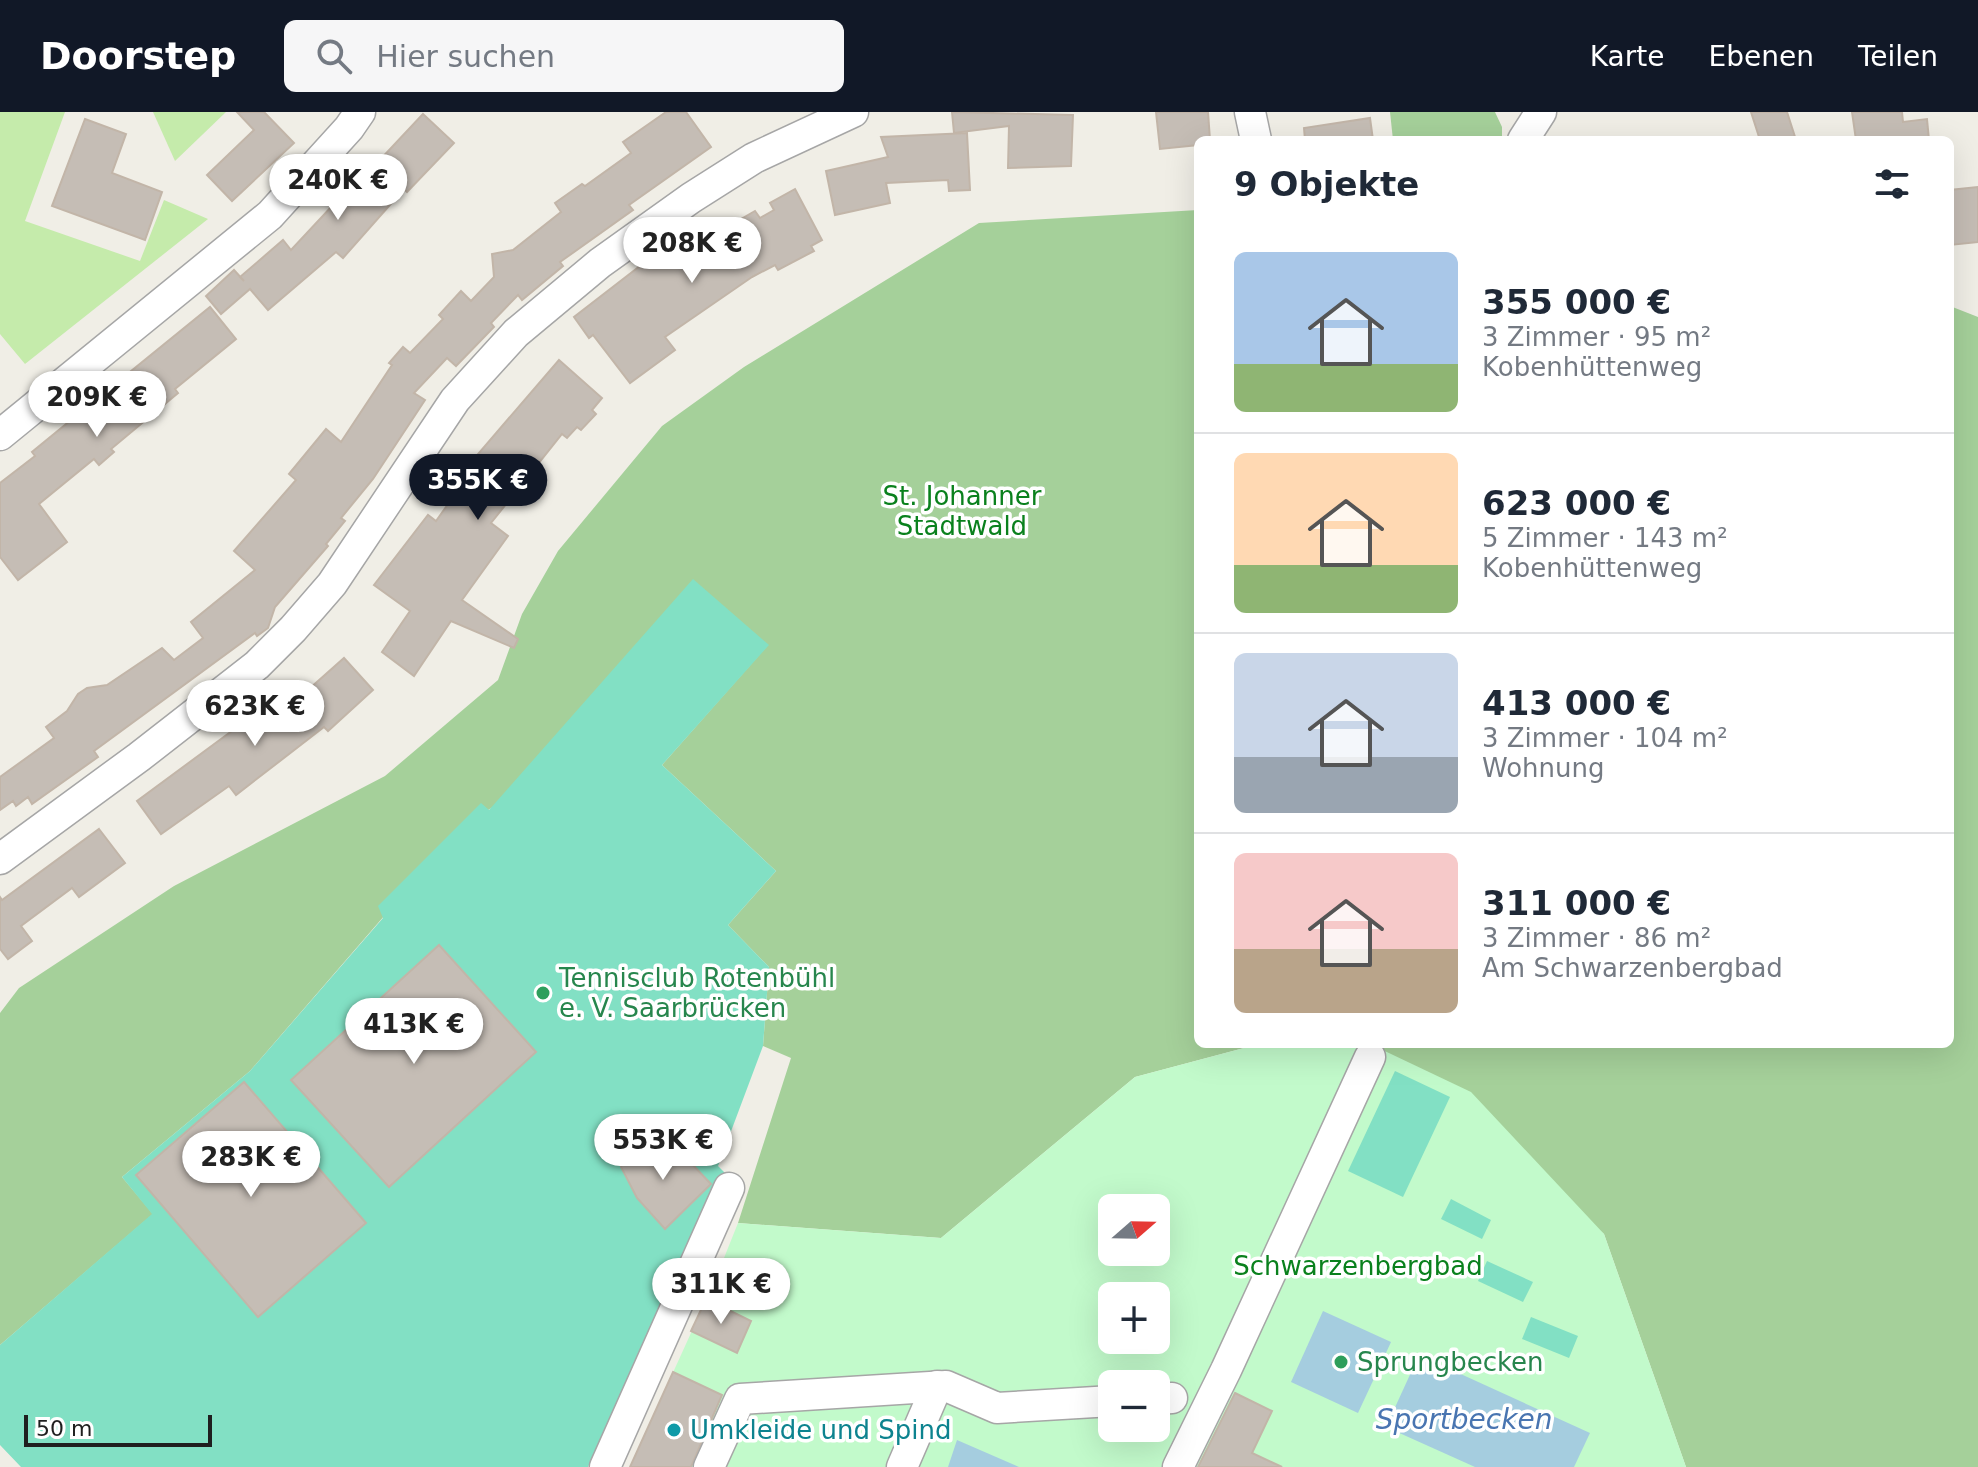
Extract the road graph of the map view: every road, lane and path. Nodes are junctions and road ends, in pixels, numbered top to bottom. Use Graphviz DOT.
graph roads {
  1 [pos="360,112"];
  2 [pos="853,112"];
  3 [pos="1250,112"];
  4 [pos="1541,112"];
  5 [pos="1255,136"];
  6 [pos="1526,136"];
  7 [pos="0,435"];
  8 [pos="0,859"];
  9 [pos="1370,1057"];
  10 [pos="729,1188"];
  11 [pos="937,1386"];
  12 [pos="1098,1402"];
  13 [pos="605,1467"];
  14 [pos="709,1467"];
  15 [pos="902,1467"];
  16 [pos="1178,1467"];
  1 -- 7 [label="street"];
  2 -- 8 [label="street"];
  3 -- 5 [label="street"];
  4 -- 6 [label="street"];
  9 -- 16 [label="street"];
  10 -- 13 [label="street"];
  11 -- 12 [label="street"];
  11 -- 14 [label="street"];
  11 -- 15 [label="street"];
}
